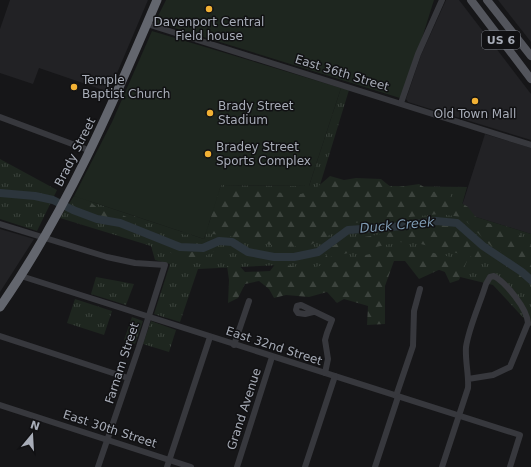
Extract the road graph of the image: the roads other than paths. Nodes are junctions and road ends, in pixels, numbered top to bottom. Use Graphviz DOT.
graph roads {
  1 [pos="157,0"];
  2 [pos="442,0"];
  3 [pos="471,0"];
  4 [pos="487,0"];
  5 [pos="147,24"];
  6 [pos="531,56"];
  7 [pos="531,79"];
  8 [pos="401,103"];
  9 [pos="0,116"];
  10 [pos="531,145"];
  11 [pos="91,151"];
  12 [pos="0,224"];
  13 [pos="43,239"];
  14 [pos="21,276"];
  15 [pos="420,289"];
  16 [pos="249,301"];
  17 [pos="0,307"];
  18 [pos="314,312"];
  19 [pos="148,317"];
  20 [pos="0,336"];
  21 [pos="210,337"];
  22 [pos="234,345"];
  23 [pos="272,357"];
  24 [pos="325,373"];
  25 [pos="334,376"];
  26 [pos="128,378"];
  27 [pos="468,379"];
  28 [pos="397,396"];
  29 [pos="0,405"];
  30 [pos="460,415"];
  31 [pos="107,440"];
  32 [pos="169,460"];
  33 [pos="98,467"];
  34 [pos="167,467"];
  35 [pos="191,467"];
  36 [pos="237,467"];
  37 [pos="305,467"];
  38 [pos="375,467"];
  39 [pos="442,467"];
  40 [pos="510,467"];
  1 -- 5 [label="highway, Brady Street"];
  2 -- 8 [label="street"];
  3 -- 7 [label="main road, US 6"];
  4 -- 6 [label="main road, US 6"];
  5 -- 8 [label="street, East 36th Street"];
  5 -- 11 [label="highway, Brady Street"];
  8 -- 10 [label="street, East 36th Street"];
  9 -- 11 [label="street"];
  11 -- 13 [label="highway, Brady Street"];
  12 -- 13 [label="street"];
  13 -- 14 [label="highway, Brady Street"];
  13 -- 19 [label="street, Farnam Street"];
  14 -- 17 [label="highway, Brady Street"];
  14 -- 19 [label="street, East 32nd Street"];
  15 -- 28 [label="street"];
  16 -- 22 [label="street"];
  18 -- 24 [label="street"];
  19 -- 21 [label="street, East 32nd Street"];
  19 -- 26 [label="street, Farnam Street"];
  20 -- 26 [label="street"];
  21 -- 22 [label="street, East 32nd Street"];
  21 -- 32 [label="street"];
  22 -- 23 [label="street, East 32nd Street"];
  23 -- 24 [label="street, East 32nd Street"];
  23 -- 36 [label="street, Grand Avenue"];
  24 -- 25 [label="street, East 32nd Street"];
  25 -- 28 [label="street, East 32nd Street"];
  25 -- 37 [label="street"];
  26 -- 31 [label="street, Farnam Street"];
  27 -- 27 [label="street"];
  27 -- 30 [label="street"];
  28 -- 30 [label="street, East 32nd Street"];
  28 -- 38 [label="street"];
  29 -- 31 [label="street, East 30th Street"];
  30 -- 39 [label="street"];
  30 -- 40 [label="street, East 32nd Street"];
  31 -- 32 [label="street, East 30th Street"];
  31 -- 33 [label="street, Farnam Street"];
  32 -- 34 [label="street"];
  32 -- 35 [label="street, East 30th Street"];
}
